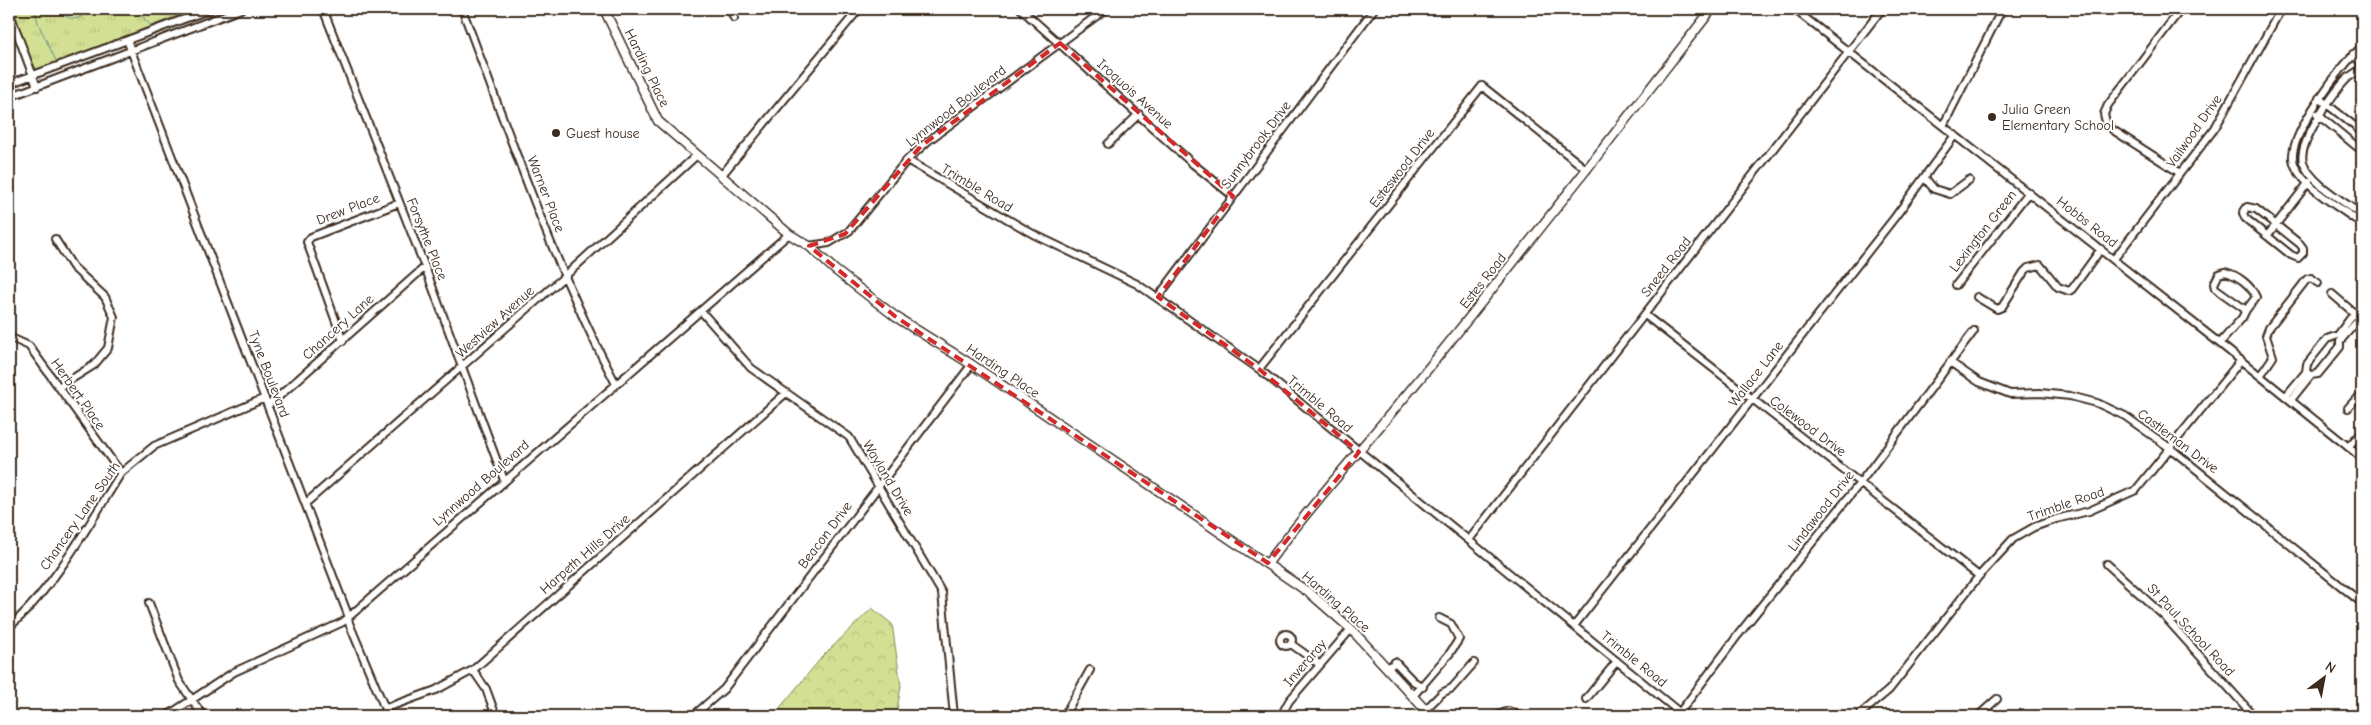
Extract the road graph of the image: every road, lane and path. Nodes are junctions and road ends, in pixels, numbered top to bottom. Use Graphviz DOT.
graph roads {
  1 [pos="211,9"];
  2 [pos="241,9"];
  3 [pos="323,9"];
  4 [pos="462,9"];
  5 [pos="604,9"];
  6 [pos="730,9"];
  7 [pos="860,9"];
  8 [pos="1021,9"];
  9 [pos="1106,9"];
  10 [pos="1374,9"];
  11 [pos="1712,9"];
  12 [pos="1794,9"];
  13 [pos="1882,9"];
  14 [pos="2002,9"];
  15 [pos="2181,9"];
  16 [pos="2281,9"];
  17 [pos="9,11"];
  18 [pos="734,18"];
  19 [pos="127,40"];
  20 [pos="1060,42"];
  21 [pos="2362,47"];
  22 [pos="132,50"];
  23 [pos="1849,54"];
  24 [pos="2353,54"];
  25 [pos="2362,64"];
  26 [pos="2362,69"];
  27 [pos="33,75"];
  28 [pos="9,84"];
  29 [pos="37,87"];
  30 [pos="9,97"];
  31 [pos="2319,98"];
  32 [pos="2328,104"];
  33 [pos="2312,111"];
  34 [pos="1139,114"];
  35 [pos="2320,116"];
  36 [pos="1943,126"];
  37 [pos="2362,132"];
  38 [pos="1955,135"];
  39 [pos="1108,144"];
  40 [pos="2362,151"];
  41 [pos="697,155"];
  42 [pos="907,160"];
  43 [pos="1586,170"];
  44 [pos="2180,172"];
  45 [pos="722,176"];
  46 [pos="1924,177"];
  47 [pos="2312,178"];
  48 [pos="1969,180"];
  49 [pos="2306,184"];
  50 [pos="2029,192"];
  51 [pos="1233,196"];
  52 [pos="399,203"];
  53 [pos="2362,215"];
  54 [pos="2362,221"];
  55 [pos="2277,224"];
  56 [pos="789,234"];
  57 [pos="2268,236"];
  58 [pos="54,239"];
  59 [pos="809,246"];
  60 [pos="2101,249"];
  61 [pos="2114,259"];
  62 [pos="425,267"];
  63 [pos="565,276"];
  64 [pos="2318,283"];
  65 [pos="1956,285"];
  66 [pos="2332,294"];
  67 [pos="1158,297"];
  68 [pos="1977,297"];
  69 [pos="2246,310"];
  70 [pos="701,311"];
  71 [pos="2358,314"];
  72 [pos="1645,315"];
  73 [pos="1974,331"];
  74 [pos="2334,336"];
  75 [pos="9,337"];
  76 [pos="343,340"];
  77 [pos="2340,341"];
  78 [pos="2220,343"];
  79 [pos="2241,360"];
  80 [pos="1950,362"];
  81 [pos="972,364"];
  82 [pos="463,367"];
  83 [pos="1259,369"];
  84 [pos="2309,374"];
  85 [pos="2260,376"];
  86 [pos="616,384"];
  87 [pos="59,387"];
  88 [pos="786,393"];
  89 [pos="2362,396"];
  90 [pos="266,398"];
  91 [pos="2288,398"];
  92 [pos="1752,399"];
  93 [pos="268,406"];
  94 [pos="2348,408"];
  95 [pos="2362,432"];
  96 [pos="2348,447"];
  97 [pos="2170,448"];
  98 [pos="1359,452"];
  99 [pos="2362,458"];
  100 [pos="121,473"];
  101 [pos="504,480"];
  102 [pos="1860,483"];
  103 [pos="878,485"];
  104 [pos="306,503"];
  105 [pos="1469,540"];
  106 [pos="1268,563"];
  107 [pos="2107,564"];
  108 [pos="1979,576"];
  109 [pos="149,603"];
  110 [pos="2362,603"];
  111 [pos="348,615"];
  112 [pos="1439,618"];
  113 [pos="1574,626"];
  114 [pos="9,627"];
  115 [pos="1351,629"];
  116 [pos="1291,644"];
  117 [pos="1617,661"];
  118 [pos="1474,663"];
  119 [pos="1319,664"];
  120 [pos="1388,668"];
  121 [pos="473,670"];
  122 [pos="1090,670"];
  123 [pos="1423,687"];
  124 [pos="1413,696"];
  125 [pos="1997,698"];
  126 [pos="1586,699"];
  127 [pos="191,700"];
  128 [pos="386,708"];
  129 [pos="1425,710"];
  130 [pos="1680,715"];
  131 [pos="167,716"];
  132 [pos="202,716"];
  133 [pos="388,716"];
  134 [pos="496,716"];
  135 [pos="693,716"];
  136 [pos="954,716"];
  137 [pos="1064,716"];
  138 [pos="1212,716"];
  139 [pos="1220,716"];
  140 [pos="1281,716"];
  141 [pos="1431,716"];
  142 [pos="1496,716"];
  143 [pos="1522,716"];
  144 [pos="1858,716"];
  145 [pos="1978,716"];
  146 [pos="2254,716"];
  1 -- 19 [label="street"];
  2 -- 22 [label="street"];
  3 -- 52 [label="street, Forsythe Place"];
  4 -- 63 [label="street, Warner Place"];
  5 -- 41 [label="main road, Harding Place"];
  6 -- 18 [label="street"];
  7 -- 45 [label="street"];
  8 -- 20 [label="street, Iroquois Avenue"];
  9 -- 20 [label="street, Lynnwood Boulevard"];
  10 -- 51 [label="street, Sunnybrook Drive"];
  11 -- 43 [label="main road, Estes Road"];
  12 -- 23 [label="street, Hobbs Road"];
  13 -- 23 [label="street, Sneed Road"];
  14 -- 36 [label="street"];
  15 -- 44 [label="street"];
  16 -- 44 [label="street, Vailwood Drive"];
  17 -- 27 [label="street"];
  19 -- 22 [label="street, Tyne Boulevard"];
  19 -- 27 [label="street"];
  20 -- 34 [label="street, Iroquois Avenue"];
  20 -- 42 [label="street, Lynnwood Boulevard"];
  21 -- 24 [label="street"];
  22 -- 29 [label="street"];
  22 -- 90 [label="street, Tyne Boulevard"];
  23 -- 36 [label="street, Hobbs Road"];
  23 -- 72 [label="street, Sneed Road"];
  24 -- 25 [label="street"];
  24 -- 31 [label="street"];
  26 -- 32 [label="street"];
  27 -- 28 [label="street"];
  27 -- 29 [label="street"];
  29 -- 30 [label="street"];
  31 -- 32 [label="street"];
  31 -- 33 [label="street"];
  32 -- 35 [label="street"];
  32 -- 37 [label="street"];
  33 -- 35 [label="street"];
  33 -- 49 [label="street"];
  34 -- 39 [label="street"];
  34 -- 51 [label="street, Iroquois Avenue"];
  35 -- 40 [label="street"];
  35 -- 47 [label="street"];
  36 -- 38 [label="street, Hobbs Road"];
  38 -- 46 [label="street, Wallace Lane"];
  38 -- 50 [label="street, Hobbs Road"];
  41 -- 45 [label="main road, Harding Place"];
  41 -- 63 [label="street, Westview Avenue"];
  42 -- 59 [label="street, Lynnwood Boulevard"];
  42 -- 67 [label="street, Trimble Road"];
  43 -- 83 [label="street, Esteswood Drive"];
  43 -- 98 [label="main road, Estes Road"];
  44 -- 61 [label="street, Vailwood Drive"];
  45 -- 56 [label="main road, Harding Place"];
  46 -- 48 [label="street"];
  46 -- 92 [label="street, Wallace Lane"];
  47 -- 49 [label="street"];
  47 -- 53 [label="street"];
  49 -- 54 [label="street"];
  49 -- 55 [label="street"];
  50 -- 60 [label="street, Hobbs Road"];
  50 -- 65 [label="street, Lexington Green"];
  51 -- 67 [label="street, Sunnybrook Drive"];
  52 -- 62 [label="street, Forsythe Place"];
  52 -- 76 [label="street, Drew Place"];
  55 -- 57 [label="street"];
  55 -- 57 [label="street"];
  55 -- 57 [label="street"];
  56 -- 59 [label="main road, Harding Place"];
  56 -- 70 [label="street, Lynnwood Boulevard"];
  58 -- 87 [label="street"];
  59 -- 81 [label="main road, Harding Place"];
  60 -- 61 [label="street, Hobbs Road"];
  60 -- 68 [label="street"];
  61 -- 78 [label="street, Hobbs Road"];
  62 -- 76 [label="street, Chancery Lane"];
  62 -- 82 [label="street, Forsythe Place"];
  63 -- 82 [label="street, Westview Avenue"];
  63 -- 86 [label="street, Warner Place"];
  64 -- 85 [label="street"];
  66 -- 71 [label="street"];
  67 -- 83 [label="street, Trimble Road"];
  69 -- 69 [label="street"];
  69 -- 78 [label="street"];
  70 -- 86 [label="street, Lynnwood Boulevard"];
  70 -- 88 [label="street, Wayland Drive"];
  71 -- 74 [label="street"];
  71 -- 77 [label="street"];
  72 -- 92 [label="street, Colewood Drive"];
  72 -- 105 [label="street, Sneed Road"];
  73 -- 80 [label="street, Lindawood Drive"];
  74 -- 77 [label="street"];
  74 -- 84 [label="street"];
  75 -- 87 [label="street, Herbert Place"];
  76 -- 93 [label="street, Chancery Lane"];
  77 -- 84 [label="street"];
  78 -- 79 [label="street, Hobbs Road"];
  79 -- 85 [label="street, Hobbs Road"];
  79 -- 97 [label="street, Trimble Road"];
  80 -- 97 [label="street, Castleman Drive"];
  80 -- 102 [label="street, Lindawood Drive"];
  81 -- 103 [label="street, Beacon Drive"];
  81 -- 106 [label="main road, Harding Place"];
  82 -- 101 [label="street, Forsythe Place"];
  82 -- 104 [label="street, Westview Avenue"];
  83 -- 98 [label="street, Trimble Road"];
  84 -- 91 [label="street"];
  85 -- 91 [label="street, Hobbs Road"];
  86 -- 101 [label="street, Lynnwood Boulevard"];
  87 -- 100 [label="street, Herbert Place"];
  88 -- 103 [label="street, Wayland Drive"];
  88 -- 121 [label="street, Harpeth Hills Drive"];
  89 -- 94 [label="street"];
  90 -- 93 [label="street, Tyne Boulevard"];
  90 -- 100 [label="street, Chancery Lane South"];
  91 -- 96 [label="street, Hobbs Road"];
  92 -- 102 [label="street, Colewood Drive"];
  92 -- 113 [label="street, Wallace Lane"];
  93 -- 104 [label="street, Tyne Boulevard"];
  95 -- 96 [label="street"];
  96 -- 99 [label="street, Hobbs Road"];
  97 -- 108 [label="street, Trimble Road"];
  97 -- 110 [label="street, Castleman Drive"];
  98 -- 105 [label="street, Trimble Road"];
  98 -- 106 [label="main road, Estes Road"];
  100 -- 114 [label="street, Chancery Lane South"];
  101 -- 111 [label="street, Lynnwood Boulevard"];
  102 -- 108 [label="street, Colewood Drive"];
  102 -- 130 [label="street, Lindawood Drive"];
  103 -- 135 [label="street, Beacon Drive"];
  103 -- 136 [label="street, Wayland Drive"];
  104 -- 111 [label="street, Tyne Boulevard"];
  105 -- 113 [label="street, Trimble Road"];
  106 -- 115 [label="main road, Harding Place"];
  107 -- 146 [label="street, St Paul School Road"];
  108 -- 144 [label="street, Trimble Road"];
  109 -- 127 [label="street"];
  111 -- 127 [label="street, Lynnwood Boulevard"];
  111 -- 128 [label="street, Tyne Boulevard"];
  112 -- 123 [label="street"];
  113 -- 117 [label="street, Trimble Road"];
  115 -- 119 [label="street, Inveraray"];
  115 -- 120 [label="main road, Harding Place"];
  116 -- 119 [label="street"];
  117 -- 126 [label="street"];
  117 -- 130 [label="street, Trimble Road"];
  118 -- 129 [label="street"];
  119 -- 140 [label="street, Inveraray"];
  120 -- 123 [label="street"];
  120 -- 124 [label="main road, Harding Place"];
  121 -- 128 [label="street, Harpeth Hills Drive"];
  121 -- 134 [label="street"];
  122 -- 137 [label="street"];
  123 -- 124 [label="street"];
  124 -- 129 [label="main road, Harding Place"];
  125 -- 145 [label="street"];
  127 -- 131 [label="street, Lynnwood Boulevard"];
  127 -- 132 [label="street"];
  128 -- 133 [label="street, Tyne Boulevard"];
  129 -- 141 [label="main road, Harding Place"];
  138 -- 139 [label="street"];
  142 -- 143 [label="street"];
}
